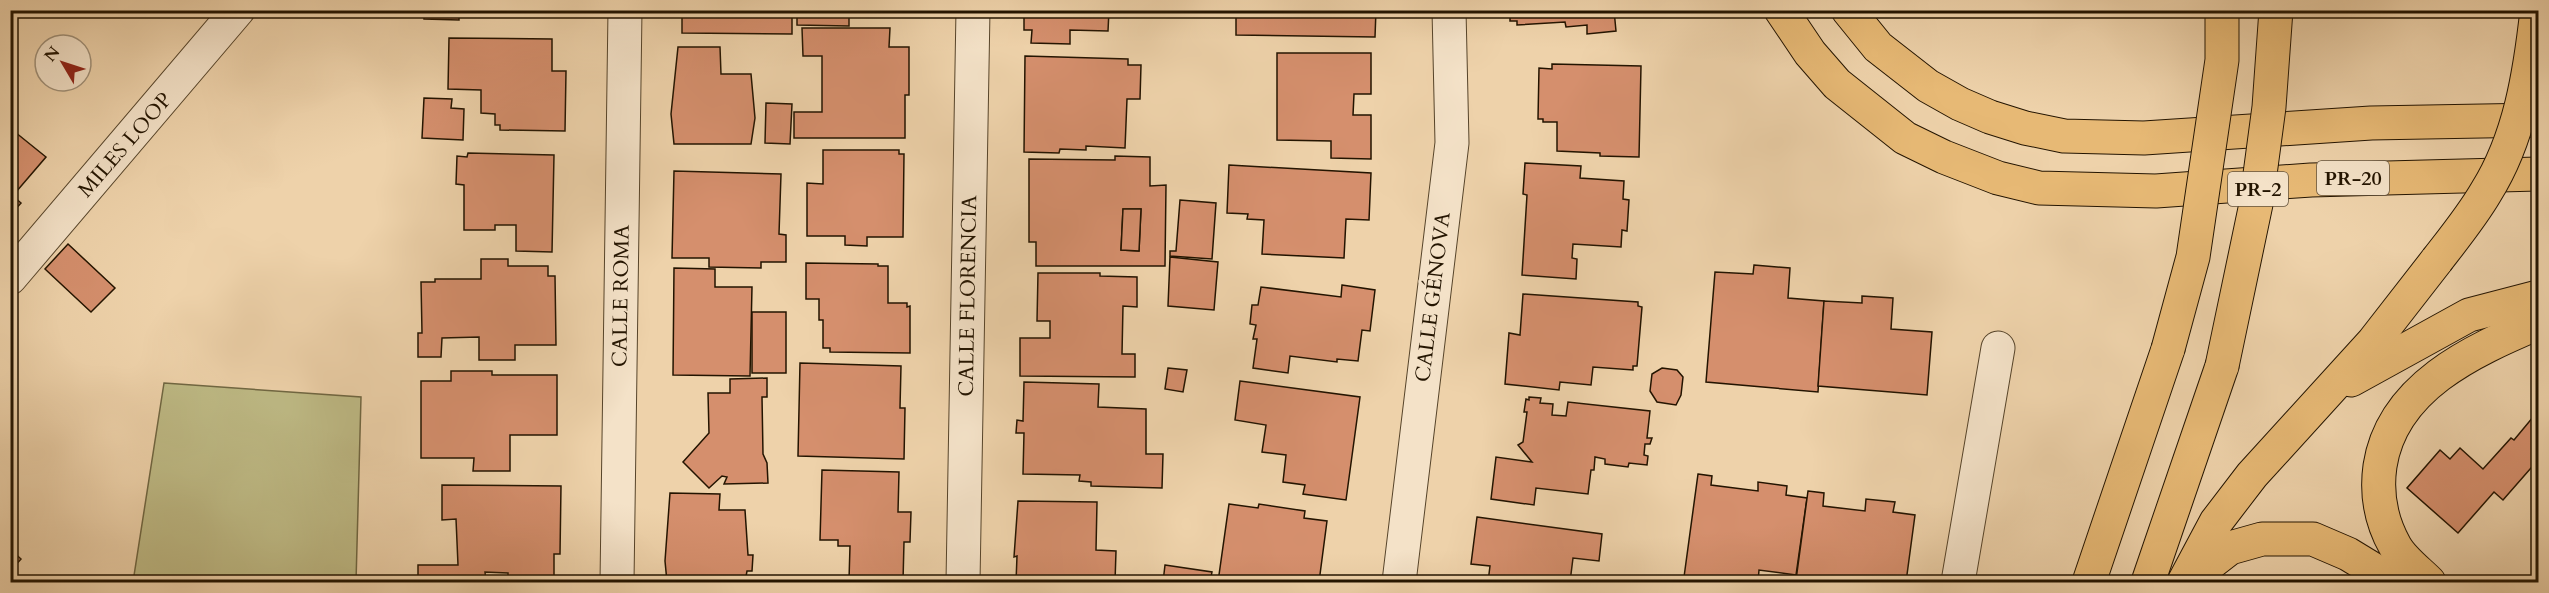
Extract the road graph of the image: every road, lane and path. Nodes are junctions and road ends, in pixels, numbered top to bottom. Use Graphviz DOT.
graph roads {
  1 [pos="238,10"];
  2 [pos="625,10"];
  3 [pos="973,10"];
  4 [pos="1449,10"];
  5 [pos="1781,10"];
  6 [pos="1848,10"];
  7 [pos="2222,10"];
  8 [pos="2276,10"];
  9 [pos="2537,10"];
  10 [pos="2538,120"];
  11 [pos="2538,174"];
  12 [pos="10,278"];
  13 [pos="2538,297"];
  14 [pos="2538,322"];
  15 [pos="1998,348"];
  16 [pos="2323,396"];
  17 [pos="617,582"];
  18 [pos="963,582"];
  19 [pos="1399,582"];
  20 [pos="1958,582"];
  21 [pos="2089,582"];
  22 [pos="2148,582"];
  23 [pos="2185,582"];
  24 [pos="2394,582"];
  25 [pos="2429,582"];
  1 -- 12 [label="street, MILES LOOP"];
  2 -- 17 [label="street, CALLE ROMA"];
  3 -- 18 [label="street, CALLE FLORENCIA"];
  4 -- 19 [label="street, CALLE GÉNOVA"];
  5 -- 11 [label="main road, PR-20"];
  6 -- 10 [label="main road"];
  7 -- 21 [label="main road, PR-2, bridge"];
  8 -- 22 [label="main road, PR-2, bridge"];
  9 -- 16 [label="main road, bridge"];
  13 -- 16 [label="main road"];
  14 -- 25 [label="main road"];
  15 -- 20 [label="street"];
  16 -- 23 [label="main road"];
  23 -- 24 [label="main road"];
}
